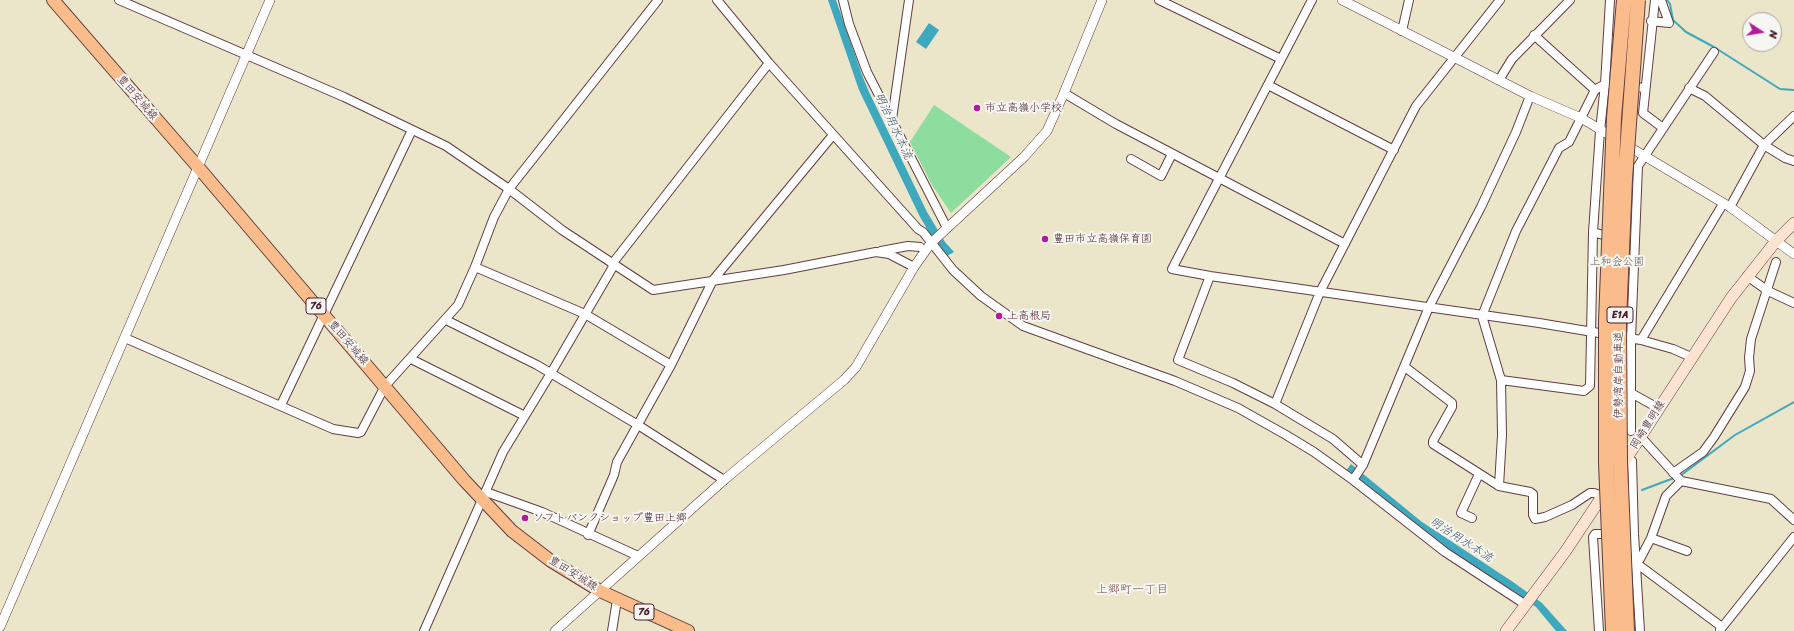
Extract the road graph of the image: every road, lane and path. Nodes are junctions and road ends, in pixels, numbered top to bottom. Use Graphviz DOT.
graph roads {
  1 [pos="53,0"];
  2 [pos="119,0"];
  3 [pos="270,0"];
  4 [pos="658,0"];
  5 [pos="717,0"];
  6 [pos="843,0"];
  7 [pos="909,0"];
  8 [pos="1102,0"];
  9 [pos="1159,0"];
  10 [pos="1312,0"];
  11 [pos="1342,0"];
  12 [pos="1409,0"];
  13 [pos="1500,0"];
  14 [pos="1570,0"];
  15 [pos="1610,0"];
  16 [pos="1624,0"];
  17 [pos="1638,0"];
  18 [pos="1654,0"];
  19 [pos="1661,0"];
  20 [pos="1651,21"];
  21 [pos="1402,31"];
  22 [pos="1534,35"];
  23 [pos="1714,52"];
  24 [pos="247,54"];
  25 [pos="1456,57"];
  26 [pos="1281,59"];
  27 [pos="769,63"];
  28 [pos="1499,80"];
  29 [pos="1606,84"];
  30 [pos="1268,85"];
  31 [pos="1645,88"];
  32 [pos="1689,88"];
  33 [pos="1595,90"];
  34 [pos="1064,93"];
  35 [pos="1530,96"];
  36 [pos="1794,116"];
  37 [pos="1581,118"];
  38 [pos="892,119"];
  39 [pos="1663,128"];
  40 [pos="412,130"];
  41 [pos="1600,131"];
  42 [pos="833,135"];
  43 [pos="1764,145"];
  44 [pos="1394,150"];
  45 [pos="1172,154"];
  46 [pos="1644,157"];
  47 [pos="1130,159"];
  48 [pos="1794,161"];
  49 [pos="198,166"];
  50 [pos="1219,178"];
  51 [pos="509,189"];
  52 [pos="1727,205"];
  53 [pos="1794,223"];
  54 [pos="945,231"];
  55 [pos="1593,232"];
  56 [pos="1776,241"];
  57 [pos="933,242"];
  58 [pos="1345,244"];
  59 [pos="1635,245"];
  60 [pos="920,246"];
  61 [pos="876,252"];
  62 [pos="1794,254"];
  63 [pos="1776,262"];
  64 [pos="613,264"];
  65 [pos="475,267"];
  66 [pos="914,267"];
  67 [pos="1210,276"];
  68 [pos="1747,276"];
  69 [pos="713,280"];
  70 [pos="1768,291"];
  71 [pos="1320,292"];
  72 [pos="1794,303"];
  73 [pos="1429,308"];
  74 [pos="585,314"];
  75 [pos="324,315"];
  76 [pos="1482,316"];
  77 [pos="446,320"];
  78 [pos="1591,332"];
  79 [pos="125,338"];
  80 [pos="1631,339"];
  81 [pos="1641,340"];
  82 [pos="1691,357"];
  83 [pos="411,359"];
  84 [pos="671,365"];
  85 [pos="1405,367"];
  86 [pos="551,373"];
  87 [pos="1501,380"];
  88 [pos="385,386"];
  89 [pos="1631,393"];
  90 [pos="1275,404"];
  91 [pos="281,405"];
  92 [pos="1658,408"];
  93 [pos="525,416"];
  94 [pos="638,425"];
  95 [pos="1636,434"];
  96 [pos="1632,461"];
  97 [pos="1362,467"];
  98 [pos="1673,472"];
  99 [pos="1479,474"];
  100 [pos="1354,479"];
  101 [pos="724,480"];
  102 [pos="1681,481"];
  103 [pos="1499,486"];
  104 [pos="484,496"];
  105 [pos="1602,496"];
  106 [pos="1472,518"];
  107 [pos="1794,520"];
  108 [pos="1634,534"];
  109 [pos="588,535"];
  110 [pos="1794,537"];
  111 [pos="1651,538"];
  112 [pos="1687,551"];
  113 [pos="638,556"];
  114 [pos="1636,563"];
  115 [pos="600,591"];
  116 [pos="617,600"];
  117 [pos="1529,601"];
  118 [pos="0,627"];
  119 [pos="1721,629"];
  120 [pos="424,631"];
  121 [pos="555,631"];
  122 [pos="612,631"];
  123 [pos="688,631"];
  124 [pos="1506,631"];
  125 [pos="1599,631"];
  126 [pos="1613,631"];
  127 [pos="1627,631"];
  128 [pos="1640,631"];
  1 -- 49 [label="main road, 豊田安城線 / 76"];
  2 -- 24 [label="street"];
  3 -- 24 [label="street"];
  4 -- 51 [label="street"];
  5 -- 27 [label="street"];
  6 -- 38 [label="street"];
  7 -- 38 [label="street"];
  8 -- 34 [label="street"];
  9 -- 26 [label="street"];
  10 -- 26 [label="street"];
  11 -- 21 [label="street"];
  12 -- 21 [label="street"];
  13 -- 25 [label="street"];
  14 -- 22 [label="street"];
  15 -- 29 [label="street"];
  16 -- 126 [label="highway, 伊勢湾岸自動車道 / E1A, bridge"];
  17 -- 127 [label="highway, 伊勢湾岸自動車道 / E1A, bridge"];
  18 -- 20 [label="street"];
  19 -- 20 [label="street"];
  20 -- 31 [label="street"];
  21 -- 25 [label="street"];
  22 -- 28 [label="street"];
  22 -- 33 [label="street"];
  23 -- 32 [label="street"];
  24 -- 40 [label="street"];
  24 -- 49 [label="street"];
  25 -- 28 [label="street"];
  25 -- 44 [label="street"];
  26 -- 30 [label="street"];
  27 -- 42 [label="street"];
  27 -- 64 [label="street"];
  28 -- 35 [label="street"];
  29 -- 31 [label="street"];
  29 -- 33 [label="street"];
  29 -- 41 [label="street"];
  30 -- 44 [label="street"];
  30 -- 50 [label="street"];
  31 -- 39 [label="street"];
  32 -- 39 [label="street"];
  32 -- 43 [label="street"];
  33 -- 37 [label="street"];
  34 -- 45 [label="street"];
  34 -- 54 [label="street"];
  35 -- 37 [label="street"];
  35 -- 73 [label="street"];
  36 -- 43 [label="street"];
  37 -- 41 [label="street"];
  37 -- 76 [label="street"];
  38 -- 54 [label="street"];
  39 -- 46 [label="street"];
  40 -- 51 [label="street"];
  40 -- 75 [label="street"];
  41 -- 46 [label="street"];
  41 -- 55 [label="street"];
  42 -- 57 [label="street"];
  42 -- 69 [label="street"];
  43 -- 48 [label="street"];
  43 -- 52 [label="street"];
  44 -- 58 [label="street"];
  45 -- 47 [label="street"];
  45 -- 50 [label="street"];
  46 -- 52 [label="street"];
  46 -- 59 [label="street"];
  49 -- 75 [label="main road, 豊田安城線 / 76"];
  49 -- 79 [label="street"];
  50 -- 58 [label="street"];
  50 -- 67 [label="street"];
  51 -- 64 [label="street"];
  51 -- 65 [label="street"];
  52 -- 56 [label="street"];
  52 -- 81 [label="street"];
  53 -- 56 [label="main road, 岡崎豊明線"];
  54 -- 57 [label="street"];
  55 -- 59 [label="street"];
  55 -- 78 [label="street"];
  56 -- 62 [label="street"];
  56 -- 68 [label="main road, 岡崎豊明線"];
  57 -- 66 [label="street"];
  57 -- 100 [label="street"];
  58 -- 71 [label="street"];
  59 -- 80 [label="street"];
  60 -- 61 [label="street"];
  61 -- 66 [label="street"];
  61 -- 69 [label="street"];
  63 -- 70 [label="street"];
  64 -- 69 [label="street"];
  64 -- 74 [label="street"];
  65 -- 74 [label="street"];
  65 -- 77 [label="street"];
  66 -- 101 [label="street"];
  67 -- 71 [label="street"];
  67 -- 90 [label="street"];
  68 -- 70 [label="street"];
  68 -- 82 [label="main road, 岡崎豊明線"];
  69 -- 84 [label="street"];
  70 -- 72 [label="street"];
  70 -- 98 [label="street"];
  71 -- 73 [label="street"];
  71 -- 90 [label="street"];
  73 -- 76 [label="street"];
  73 -- 85 [label="street"];
  74 -- 84 [label="street"];
  74 -- 86 [label="street"];
  75 -- 88 [label="main road, 豊田安城線 / 76"];
  75 -- 91 [label="street"];
  76 -- 78 [label="street"];
  76 -- 87 [label="street"];
  77 -- 83 [label="street"];
  77 -- 86 [label="street"];
  78 -- 80 [label="street"];
  78 -- 87 [label="street"];
  79 -- 91 [label="street"];
  79 -- 118 [label="street"];
  80 -- 81 [label="street"];
  80 -- 89 [label="street"];
  81 -- 82 [label="street"];
  82 -- 92 [label="main road, 岡崎豊明線"];
  83 -- 88 [label="street"];
  83 -- 93 [label="street"];
  84 -- 94 [label="street"];
  85 -- 97 [label="street"];
  85 -- 99 [label="street"];
  86 -- 93 [label="street"];
  86 -- 94 [label="street"];
  87 -- 103 [label="street"];
  88 -- 91 [label="street"];
  88 -- 104 [label="main road, 豊田安城線 / 76"];
  89 -- 92 [label="street"];
  89 -- 95 [label="street"];
  90 -- 97 [label="street"];
  92 -- 95 [label="main road, 岡崎豊明線"];
  93 -- 104 [label="street"];
  94 -- 101 [label="street"];
  94 -- 109 [label="street"];
  95 -- 98 [label="street"];
  95 -- 105 [label="main road, 岡崎豊明線"];
  96 -- 108 [label="street"];
  97 -- 100 [label="street"];
  98 -- 102 [label="street"];
  99 -- 103 [label="street"];
  99 -- 106 [label="street"];
  100 -- 117 [label="street"];
  101 -- 113 [label="street"];
  102 -- 107 [label="street"];
  102 -- 111 [label="street"];
  103 -- 105 [label="street"];
  104 -- 109 [label="street"];
  104 -- 115 [label="main road, 豊田安城線 / 76"];
  104 -- 120 [label="street"];
  105 -- 117 [label="main road, 岡崎豊明線"];
  108 -- 114 [label="street"];
  108 -- 125 [label="street"];
  109 -- 113 [label="street"];
  110 -- 119 [label="street"];
  111 -- 112 [label="street"];
  111 -- 114 [label="street"];
  113 -- 115 [label="street"];
  114 -- 119 [label="street"];
  114 -- 128 [label="street"];
  115 -- 116 [label="main road, 豊田安城線 / 76"];
  115 -- 121 [label="street"];
  116 -- 122 [label="street"];
  116 -- 123 [label="main road, 豊田安城線 / 76"];
  117 -- 124 [label="main road, 岡崎豊明線"];
}
